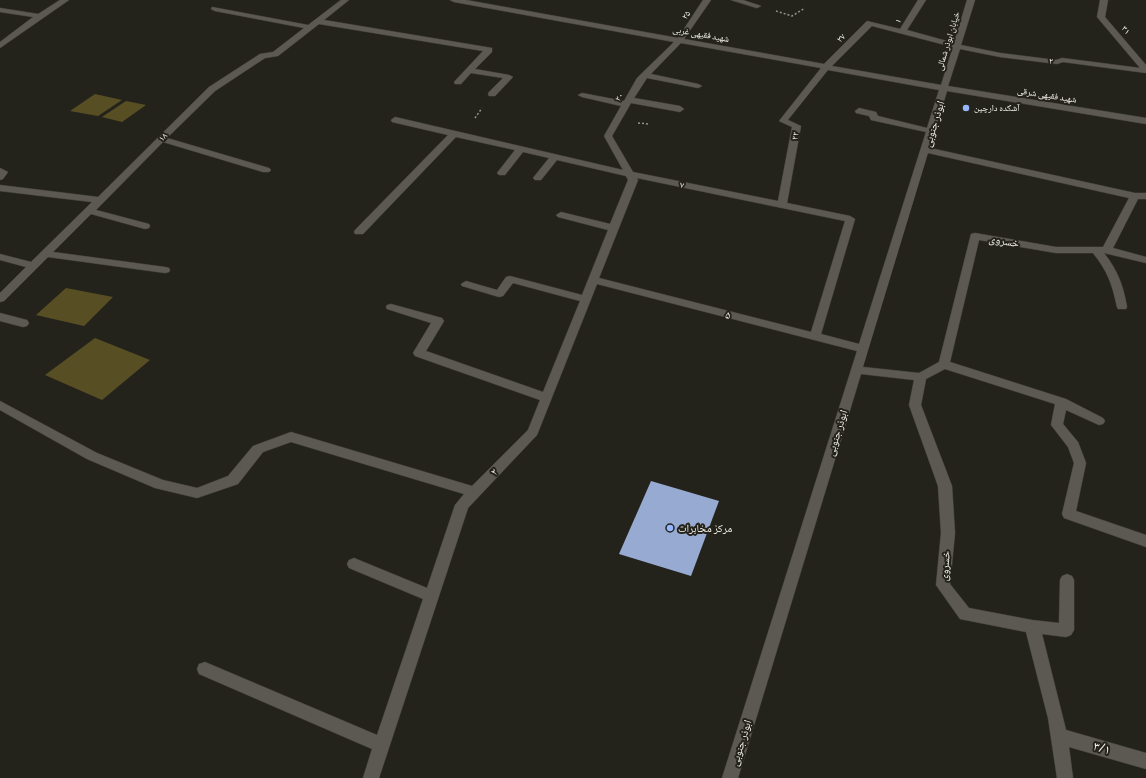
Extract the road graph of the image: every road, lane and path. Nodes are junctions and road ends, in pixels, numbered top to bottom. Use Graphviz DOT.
graph roads {
  1 [pos="64,0"];
  2 [pos="345,0"];
  3 [pos="454,0"];
  4 [pos="707,0"];
  5 [pos="735,0"];
  6 [pos="922,0"];
  7 [pos="971,0"];
  8 [pos="1104,0"];
  9 [pos="757,6"];
  10 [pos="805,8"];
  11 [pos="215,9"];
  12 [pos="0,10"];
  13 [pos="39,16"];
  14 [pos="317,21"];
  15 [pos="870,23"];
  16 [pos="309,27"];
  17 [pos="902,32"];
  18 [pos="680,40"];
  19 [pos="0,46"];
  20 [pos="957,46"];
  21 [pos="826,67"];
  22 [pos="470,70"];
  23 [pos="1146,71"];
  24 [pos="646,75"];
  25 [pos="458,82"];
  26 [pos="698,86"];
  27 [pos="944,88"];
  28 [pos="492,94"];
  29 [pos="582,95"];
  30 [pos="627,102"];
  31 [pos="680,109"];
  32 [pos="859,111"];
  33 [pos="395,120"];
  34 [pos="1146,121"];
  35 [pos="931,131"];
  36 [pos="458,135"];
  37 [pos="161,139"];
  38 [pos="521,149"];
  39 [pos="926,150"];
  40 [pos="555,157"];
  41 [pos="266,170"];
  42 [pos="0,171"];
  43 [pos="502,173"];
  44 [pos="629,174"];
  45 [pos="0,176"];
  46 [pos="538,178"];
  47 [pos="728,182"];
  48 [pos="0,188"];
  49 [pos="724,193"];
  50 [pos="1135,196"];
  51 [pos="1146,196"];
  52 [pos="100,200"];
  53 [pos="782,205"];
  54 [pos="89,211"];
  55 [pos="561,216"];
  56 [pos="145,226"];
  57 [pos="614,228"];
  58 [pos="359,232"];
  59 [pos="1101,250"];
  60 [pos="46,254"];
  61 [pos="0,257"];
  62 [pos="1146,260"];
  63 [pos="34,266"];
  64 [pos="165,270"];
  65 [pos="593,280"];
  66 [pos="466,284"];
  67 [pos="0,299"];
  68 [pos="586,299"];
  69 [pos="391,307"];
  70 [pos="1122,307"];
  71 [pos="0,317"];
  72 [pos="23,323"];
  73 [pos="815,336"];
  74 [pos="864,349"];
  75 [pos="944,364"];
  76 [pos="857,370"];
  77 [pos="921,377"];
  78 [pos="547,398"];
  79 [pos="1062,402"];
  80 [pos="0,405"];
  81 [pos="1099,421"];
  82 [pos="475,492"];
  83 [pos="1146,541"];
  84 [pos="354,564"];
  85 [pos="1068,580"];
  86 [pos="432,596"];
  87 [pos="1032,627"];
  88 [pos="205,669"];
  89 [pos="1059,736"];
  90 [pos="382,745"];
  91 [pos="1146,761"];
  92 [pos="371,778"];
  93 [pos="730,778"];
  94 [pos="1066,778"];
  1 -- 13 [label="street"];
  2 -- 14 [label="street, ۱۸"];
  3 -- 18 [label="street, شهید فقیهی غربی"];
  4 -- 18 [label="street, ۲۵"];
  5 -- 9 [label="street"];
  6 -- 17 [label="street, ۱"];
  7 -- 20 [label="street, خیابان ابوذر شمالی"];
  8 -- 23 [label="street, ۳۱"];
  9 -- 10 [label="path"];
  11 -- 16 [label="street"];
  12 -- 13 [label="street"];
  13 -- 19 [label="street"];
  14 -- 16 [label="street, ۱۸"];
  14 -- 22 [label="street"];
  15 -- 17 [label="street, ۲"];
  15 -- 21 [label="street, ۲۷"];
  16 -- 37 [label="street, ۱۸"];
  17 -- 20 [label="street, ۲"];
  18 -- 21 [label="street, شهید فقیهی غربی"];
  18 -- 24 [label="street, ۲۰"];
  20 -- 23 [label="street, ۲"];
  20 -- 27 [label="street, خیابان ابوذر شمالی"];
  21 -- 27 [label="street, شهید فقیهی غربی"];
  21 -- 53 [label="street, ۲۲"];
  22 -- 25 [label="street"];
  22 -- 28 [label="street"];
  24 -- 26 [label="street"];
  24 -- 30 [label="street, ۲۰"];
  27 -- 34 [label="street, شهید فقیهی شرقی"];
  27 -- 35 [label="street, ابوذر جنوبی"];
  28 -- 36 [label="path"];
  29 -- 30 [label="street"];
  30 -- 31 [label="street"];
  30 -- 44 [label="street, ۲۰"];
  32 -- 35 [label="street"];
  33 -- 36 [label="street, ۷"];
  35 -- 39 [label="street, ابوذر جنوبی"];
  36 -- 38 [label="street, ۷"];
  36 -- 58 [label="street"];
  37 -- 41 [label="street"];
  37 -- 52 [label="street, ۱۸"];
  38 -- 40 [label="street, ۷"];
  38 -- 43 [label="street"];
  39 -- 50 [label="street"];
  39 -- 74 [label="street, ابوذر جنوبی"];
  40 -- 44 [label="street, ۷"];
  40 -- 46 [label="street"];
  42 -- 45 [label="street"];
  44 -- 49 [label="street, ۷"];
  44 -- 57 [label="street, ۲"];
  47 -- 49 [label="street"];
  48 -- 52 [label="street"];
  49 -- 53 [label="street, ۷"];
  50 -- 51 [label="street"];
  50 -- 59 [label="street"];
  52 -- 54 [label="street, ۱۸"];
  53 -- 73 [label="street, ۷"];
  54 -- 56 [label="street"];
  54 -- 60 [label="street, ۱۸"];
  55 -- 57 [label="street"];
  57 -- 65 [label="street, ۲"];
  59 -- 62 [label="street"];
  59 -- 70 [label="street"];
  59 -- 75 [label="street, خسروی"];
  60 -- 63 [label="street, ۱۸"];
  60 -- 64 [label="street"];
  61 -- 63 [label="street"];
  63 -- 67 [label="street, ۱۸"];
  65 -- 68 [label="street, ۲"];
  65 -- 73 [label="street, ۵"];
  66 -- 68 [label="street"];
  68 -- 78 [label="street, ۲"];
  69 -- 78 [label="street"];
  71 -- 72 [label="street"];
  73 -- 74 [label="street, ۵"];
  74 -- 76 [label="street, ابوذر جنوبی"];
  75 -- 77 [label="street"];
  75 -- 79 [label="street"];
  76 -- 77 [label="street"];
  76 -- 93 [label="street, ابوذر جنوبی"];
  77 -- 87 [label="street, خسروی"];
  78 -- 82 [label="street, ۲"];
  79 -- 81 [label="street"];
  79 -- 83 [label="street"];
  80 -- 82 [label="street"];
  82 -- 86 [label="street, ۲"];
  84 -- 86 [label="street"];
  85 -- 87 [label="street, خسروی"];
  86 -- 90 [label="street, ۲"];
  87 -- 89 [label="street"];
  88 -- 90 [label="street"];
  89 -- 91 [label="street, ۳/۱"];
  89 -- 94 [label="street"];
  90 -- 92 [label="street, ۲"];
}
